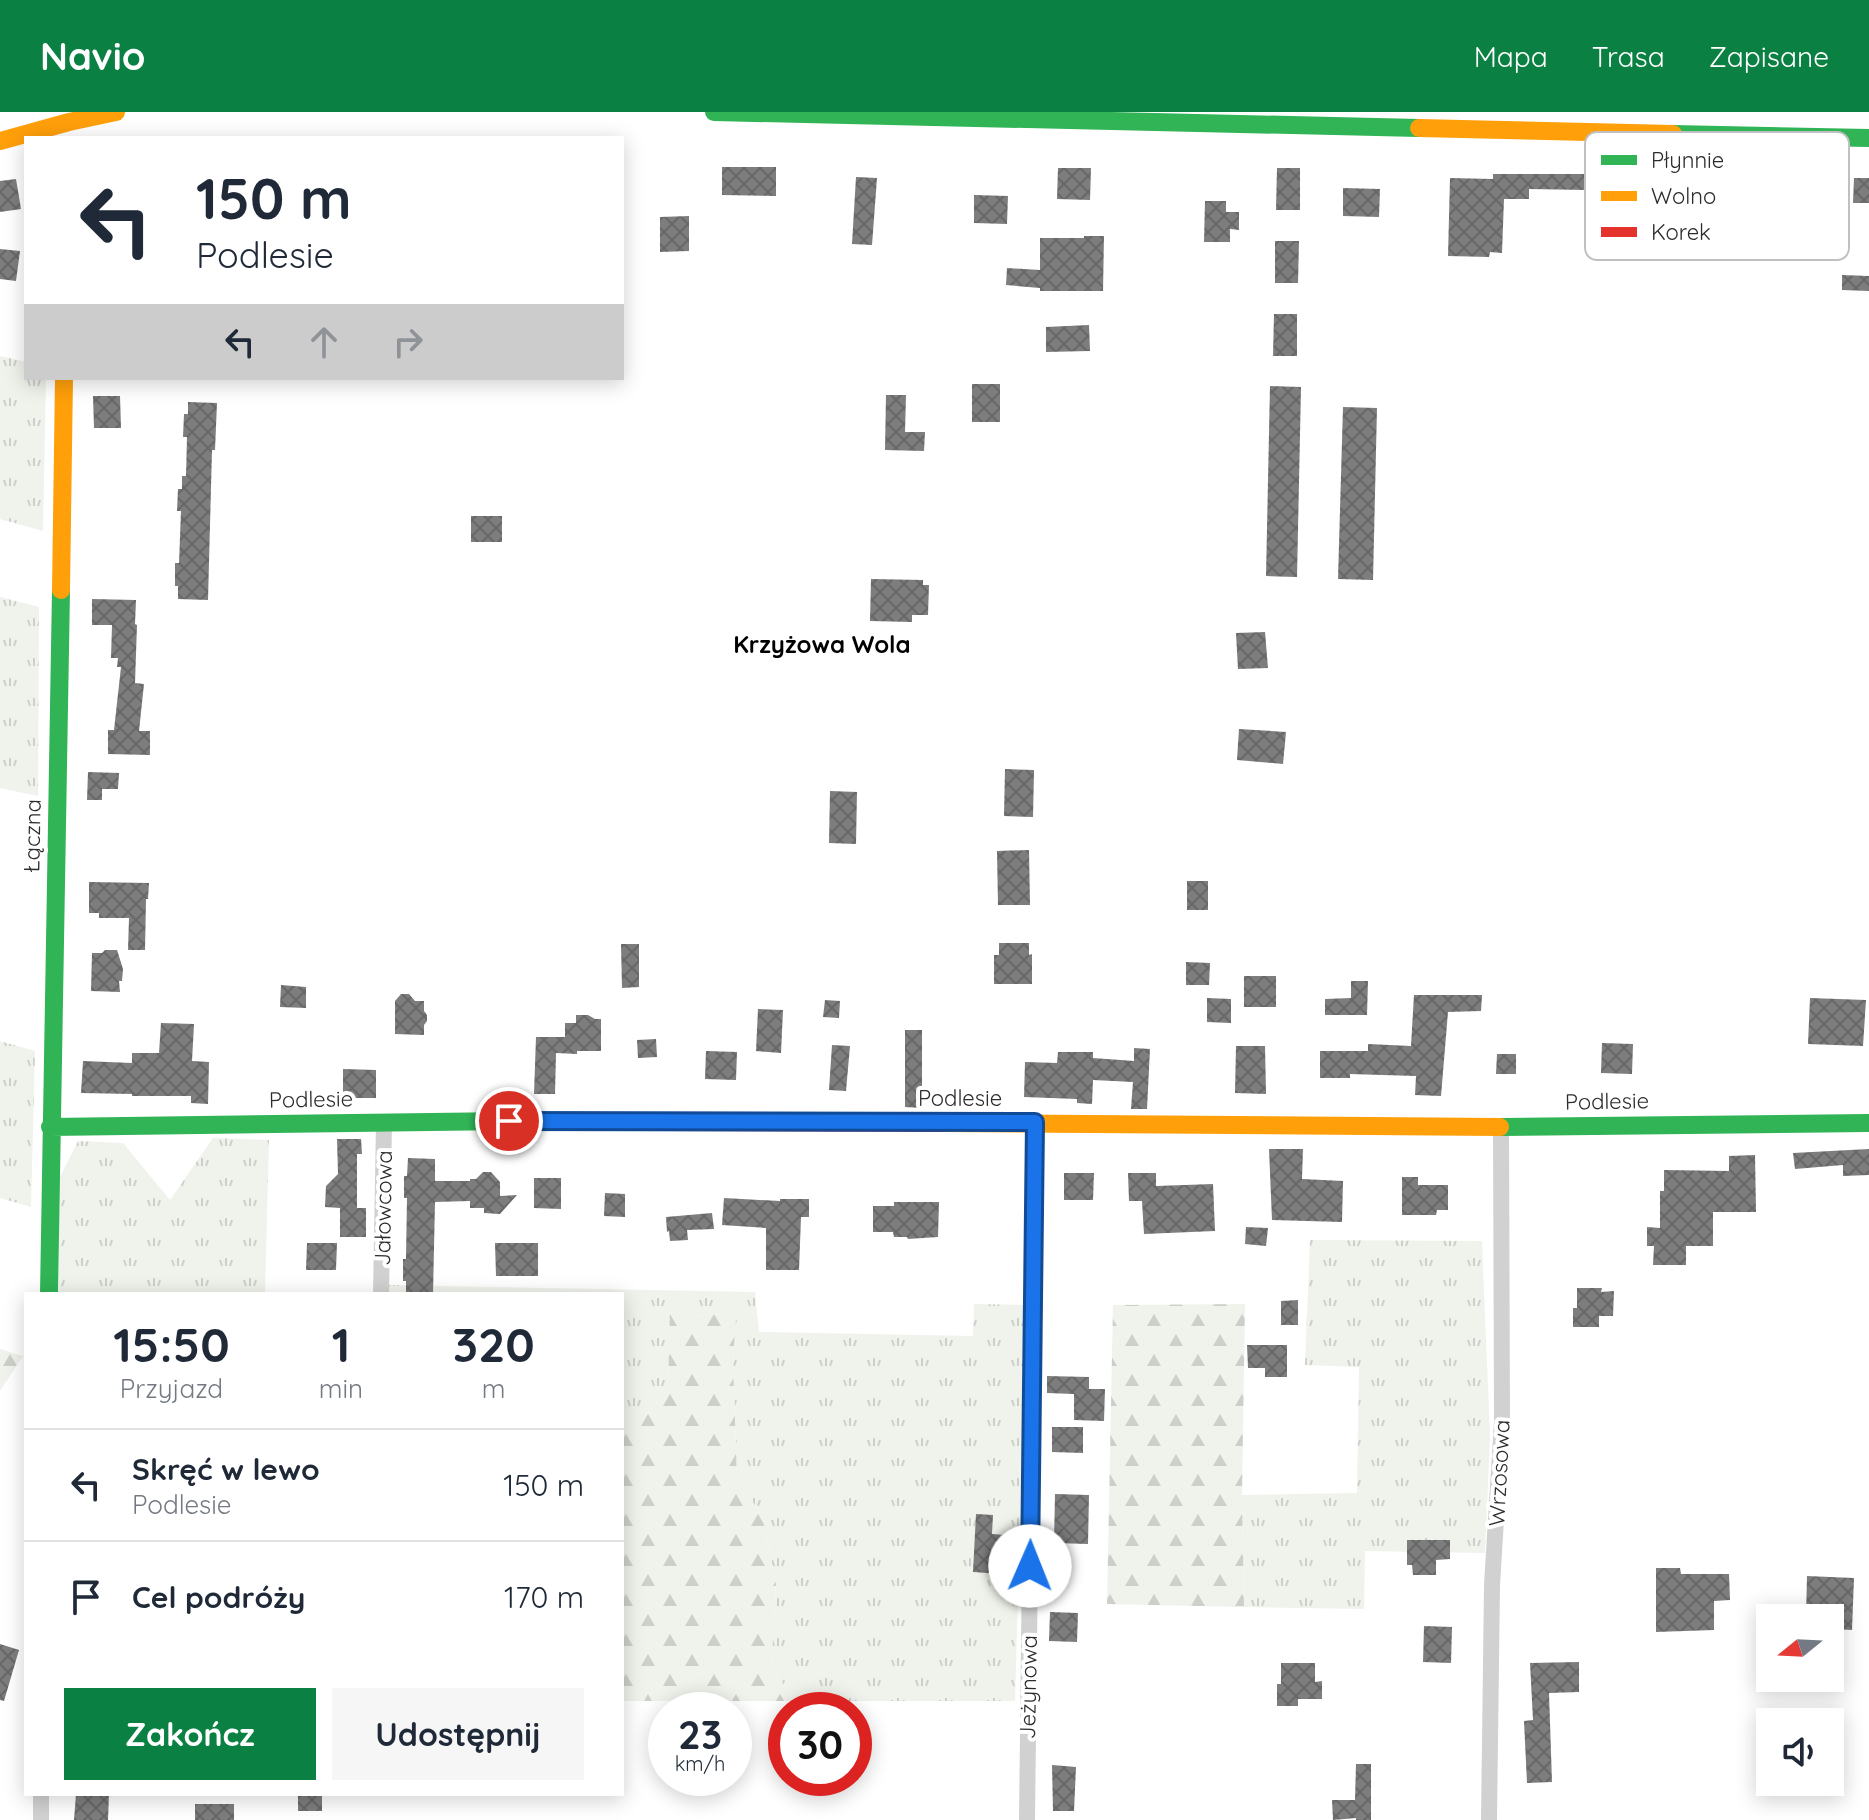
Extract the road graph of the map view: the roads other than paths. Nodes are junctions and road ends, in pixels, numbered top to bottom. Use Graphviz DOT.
graph roads {
  1 [pos="116,112"];
  2 [pos="714,112"];
  3 [pos="69,124"];
  4 [pos="1602,132"];
  5 [pos="1849,138"];
  6 [pos="1869,138"];
  7 [pos="0,141"];
  8 [pos="64,380"];
  9 [pos="384,1122"];
  10 [pos="1035,1122"];
  11 [pos="1869,1123"];
  12 [pos="50,1127"];
  13 [pos="1501,1127"];
  14 [pos="49,1292"];
  15 [pos="381,1292"];
  16 [pos="41,1796"];
  17 [pos="41,1820"];
  18 [pos="1027,1820"];
  19 [pos="1489,1820"];
  1 -- 3 [label="street"];
  2 -- 4 [label="street"];
  3 -- 7 [label="street"];
  5 -- 6 [label="street"];
  8 -- 12 [label="street, Łączna"];
  9 -- 10 [label="street, Podlesie"];
  9 -- 12 [label="street, Podlesie"];
  9 -- 15 [label="street, Jałowcowa"];
  10 -- 13 [label="street, Podlesie"];
  10 -- 18 [label="street, Jeżynowa"];
  11 -- 13 [label="street, Podlesie"];
  12 -- 14 [label="street, Łączna"];
  13 -- 19 [label="street, Wrzosowa"];
  16 -- 17 [label="street"];
}
